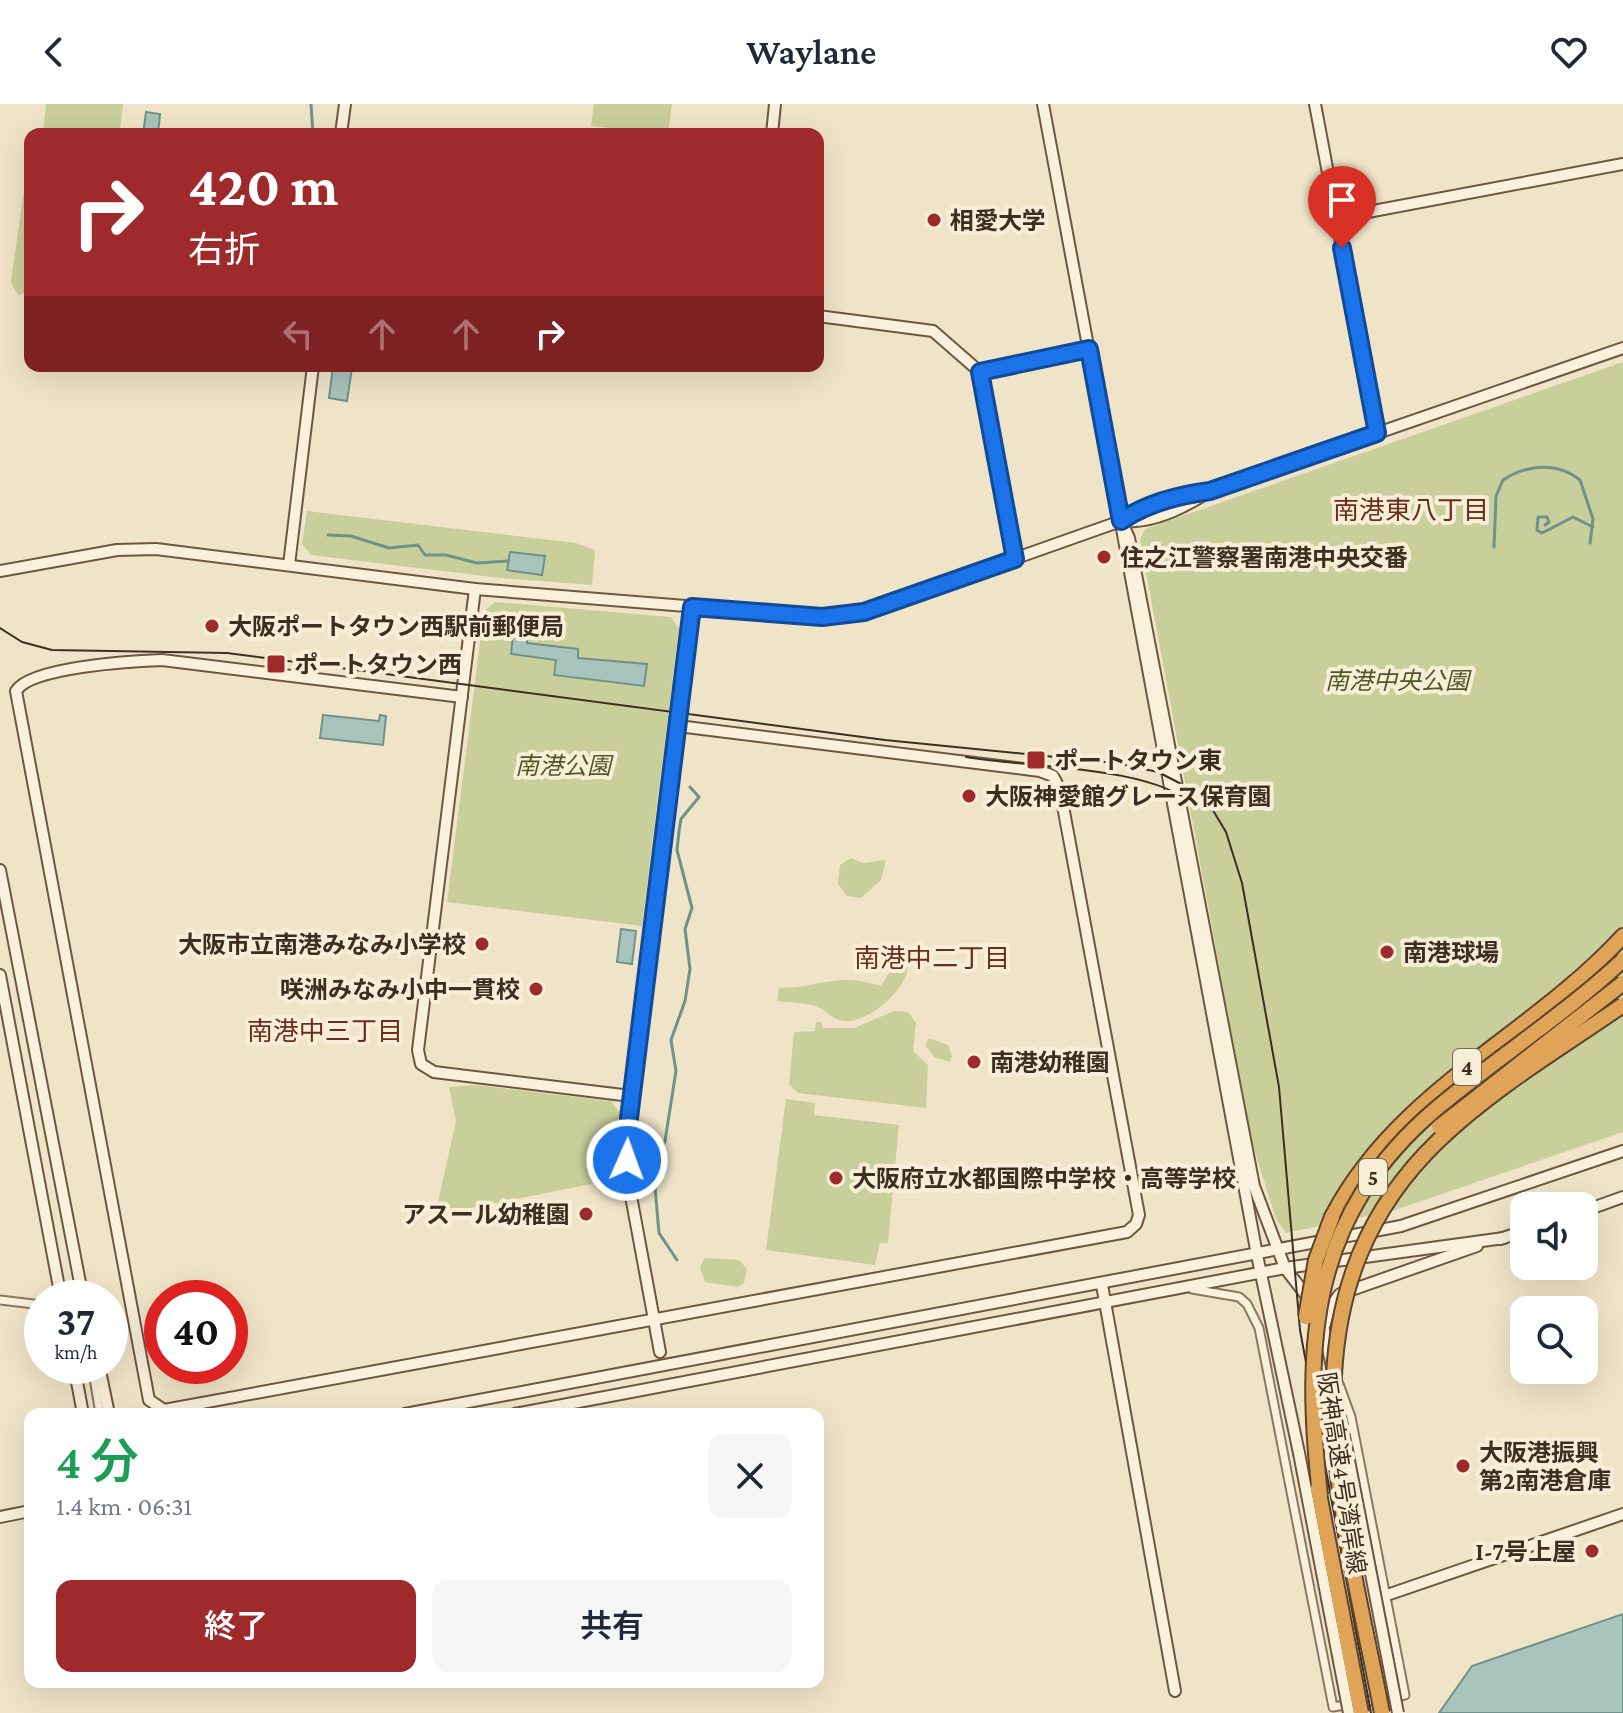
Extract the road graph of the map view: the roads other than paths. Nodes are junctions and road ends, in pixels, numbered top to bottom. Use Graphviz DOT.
graph roads {
  1 [pos="345,104"];
  2 [pos="775,104"];
  3 [pos="1043,104"];
  4 [pos="1315,104"];
  5 [pos="342,128"];
  6 [pos="773,128"];
  7 [pos="1623,164"];
  8 [pos="1336,218"];
  9 [pos="824,317"];
  10 [pos="1623,348"];
  11 [pos="1089,349"];
  12 [pos="312,372"];
  13 [pos="980,372"];
  14 [pos="1377,433"];
  15 [pos="1121,521"];
  16 [pos="1015,559"];
  17 [pos="289,565"];
  18 [pos="0,571"];
  19 [pos="475,589"];
  20 [pos="692,607"];
  21 [pos="462,697"];
  22 [pos="678,726"];
  23 [pos="1,876"];
  24 [pos="1623,936"];
  25 [pos="1623,960"];
  26 [pos="0,975"];
  27 [pos="1623,983"];
  28 [pos="1623,1005"];
  29 [pos="631,1096"];
  30 [pos="1623,1151"];
  31 [pos="1623,1197"];
  32 [pos="1598,1206"];
  33 [pos="1510,1236"];
  34 [pos="1504,1238"];
  35 [pos="1278,1251"];
  36 [pos="1257,1255"];
  37 [pos="1285,1268"];
  38 [pos="1261,1273"];
  39 [pos="58,1280"];
  40 [pos="78,1280"];
  41 [pos="1102,1285"];
  42 [pos="1187,1288"];
  43 [pos="0,1300"];
  44 [pos="24,1303"];
  45 [pos="1105,1304"];
  46 [pos="654,1318"];
  47 [pos="1324,1326"];
  48 [pos="660,1352"];
  49 [pos="1331,1359"];
  50 [pos="77,1384"];
  51 [pos="95,1384"];
  52 [pos="103,1384"];
  53 [pos="82,1408"];
  54 [pos="99,1408"];
  55 [pos="108,1408"];
  56 [pos="161,1408"];
  57 [pos="175,1408"];
  58 [pos="436,1408"];
  59 [pos="547,1408"];
  60 [pos="1340,1490"];
  61 [pos="1320,1495"];
  62 [pos="24,1512"];
  63 [pos="1623,1514"];
  64 [pos="0,1517"];
  65 [pos="1387,1595"];
  66 [pos="1175,1691"];
  67 [pos="1349,1713"];
  68 [pos="1361,1713"];
  69 [pos="1382,1713"];
  70 [pos="1398,1713"];
  1 -- 5 [label="street"];
  2 -- 6 [label="street"];
  3 -- 11 [label="street"];
  4 -- 8 [label="street"];
  7 -- 8 [label="street"];
  8 -- 14 [label="street"];
  9 -- 13 [label="street"];
  10 -- 14 [label="street"];
  11 -- 13 [label="street"];
  11 -- 15 [label="street"];
  12 -- 17 [label="street"];
  13 -- 16 [label="street"];
  14 -- 15 [label="street"];
  15 -- 16 [label="street"];
  15 -- 35 [label="street"];
  15 -- 36 [label="street"];
  16 -- 20 [label="street"];
  17 -- 18 [label="street"];
  17 -- 19 [label="street"];
  19 -- 20 [label="street"];
  19 -- 21 [label="street"];
  20 -- 22 [label="street"];
  21 -- 29 [label="street"];
  21 -- 56 [label="street"];
  22 -- 29 [label="street"];
  22 -- 46 [label="street"];
  23 -- 40 [label="street"];
  24 -- 61 [label="highway, 阪神高速4号湾岸線 / 4, bridge"];
  25 -- 61 [label="highway, 5, bridge"];
  26 -- 39 [label="street"];
  27 -- 60 [label="highway, 5, bridge"];
  28 -- 60 [label="highway, 阪神高速4号湾岸線 / 4, bridge"];
  29 -- 46 [label="street"];
  30 -- 35 [label="street"];
  31 -- 32 [label="street"];
  33 -- 34 [label="street"];
  34 -- 37 [label="street"];
  34 -- 47 [label="street"];
  35 -- 36 [label="street"];
  35 -- 37 [label="street"];
  36 -- 38 [label="street"];
  36 -- 41 [label="street"];
  37 -- 38 [label="street"];
  37 -- 47 [label="street"];
  38 -- 42 [label="street"];
  38 -- 67 [label="street, bridge"];
  41 -- 45 [label="street"];
  41 -- 58 [label="street"];
  42 -- 45 [label="street"];
  42 -- 65 [label="street"];
  43 -- 44 [label="street"];
  45 -- 59 [label="street"];
  45 -- 66 [label="street"];
  46 -- 48 [label="street"];
  46 -- 57 [label="street"];
  47 -- 49 [label="street"];
  49 -- 65 [label="street"];
  49 -- 70 [label="street, bridge"];
  50 -- 53 [label="street"];
  51 -- 54 [label="street"];
  52 -- 55 [label="street"];
  60 -- 69 [label="highway, 阪神高速4号湾岸線 / 4, bridge"];
  61 -- 68 [label="highway, 阪神高速4号湾岸線 / 4, bridge"];
  62 -- 64 [label="street"];
  63 -- 65 [label="street"];
}
